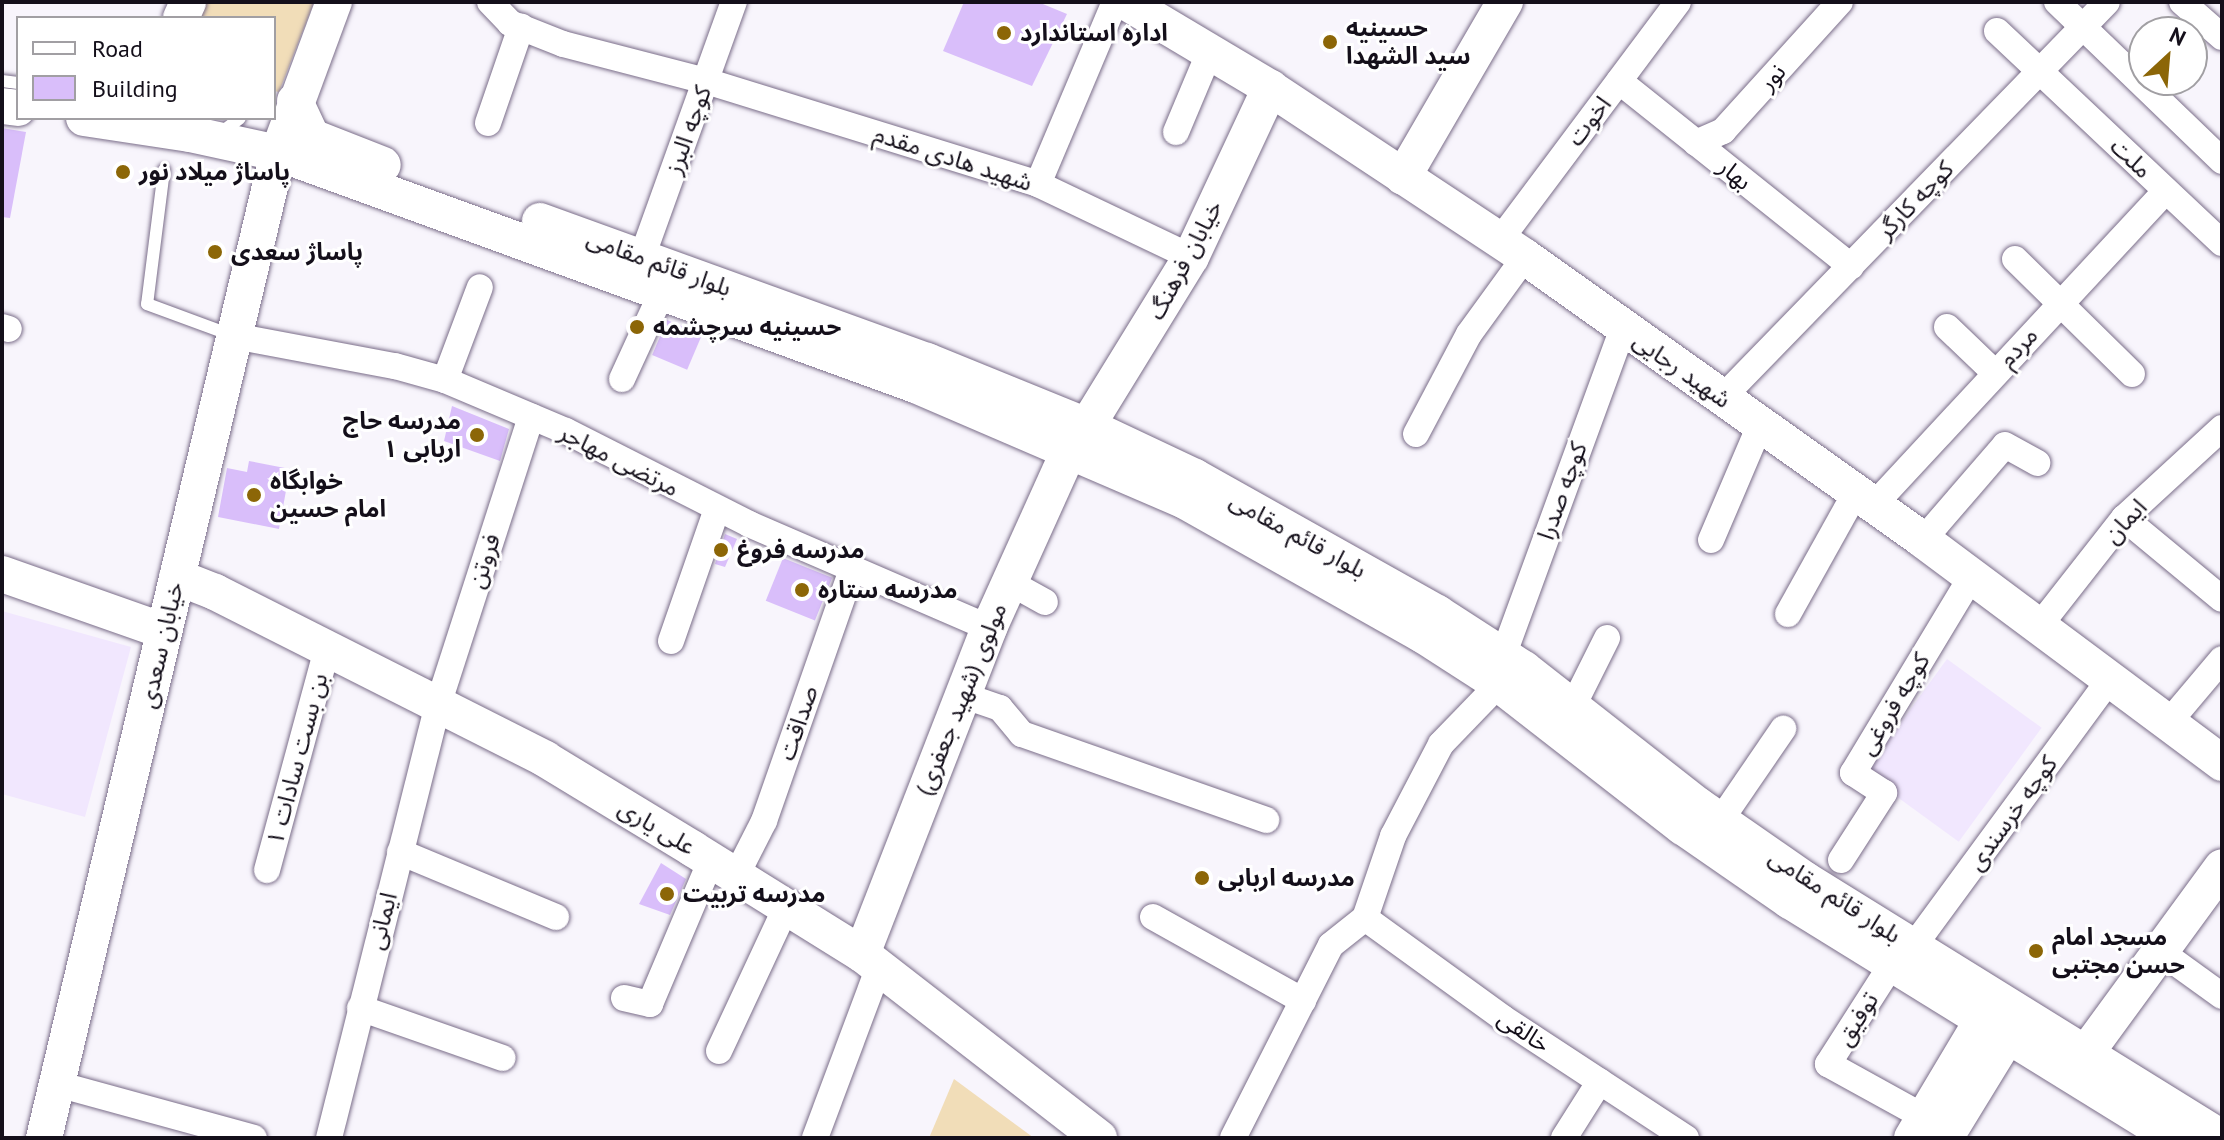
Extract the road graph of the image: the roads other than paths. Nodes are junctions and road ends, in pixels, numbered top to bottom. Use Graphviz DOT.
graph roads {
  1 [pos="334,2"];
  2 [pos="490,2"];
  3 [pos="734,2"];
  4 [pos="1505,2"];
  5 [pos="1678,2"];
  6 [pos="1840,2"];
  7 [pos="2057,2"];
  8 [pos="2107,2"];
  9 [pos="2182,2"];
  10 [pos="1128,3"];
  11 [pos="2083,26"];
  12 [pos="521,27"];
  13 [pos="1997,31"];
  14 [pos="2222,37"];
  15 [pos="1210,51"];
  16 [pos="2040,71"];
  17 [pos="706,81"];
  18 [pos="1619,81"];
  19 [pos="1270,88"];
  20 [pos="290,102"];
  21 [pos="110,120"];
  22 [pos="488,123"];
  23 [pos="200,127"];
  24 [pos="1176,132"];
  25 [pos="1696,143"];
  26 [pos="278,153"];
  27 [pos="2222,161"];
  28 [pos="164,170"];
  29 [pos="1403,177"];
  30 [pos="1038,184"];
  31 [pos="2166,191"];
  32 [pos="267,199"];
  33 [pos="2222,243"];
  34 [pos="1512,248"];
  35 [pos="642,257"];
  36 [pos="1191,257"];
  37 [pos="2015,259"];
  38 [pos="1851,266"];
  39 [pos="480,287"];
  40 [pos="662,292"];
  41 [pos="2061,302"];
  42 [pos="1947,327"];
  43 [pos="1623,328"];
  44 [pos="234,336"];
  45 [pos="882,359"];
  46 [pos="1994,372"];
  47 [pos="2132,374"];
  48 [pos="622,379"];
  49 [pos="445,380"];
  50 [pos="1722,398"];
  51 [pos="531,417"];
  52 [pos="1760,425"];
  53 [pos="2222,428"];
  54 [pos="1416,434"];
  55 [pos="1078,437"];
  56 [pos="2037,463"];
  57 [pos="1864,499"];
  58 [pos="717,509"];
  59 [pos="2124,518"];
  60 [pos="1711,540"];
  61 [pos="1923,540"];
  62 [pos="853,567"];
  63 [pos="2,574"];
  64 [pos="1972,576"];
  65 [pos="177,577"];
  66 [pos="1009,582"];
  67 [pos="2222,599"];
  68 [pos="1045,602"];
  69 [pos="1788,614"];
  70 [pos="2040,625"];
  71 [pos="989,628"];
  72 [pos="164,631"];
  73 [pos="1607,638"];
  74 [pos="671,641"];
  75 [pos="327,649"];
  76 [pos="2222,659"];
  77 [pos="1501,670"];
  78 [pos="2110,679"];
  79 [pos="962,695"];
  80 [pos="438,705"];
  81 [pos="1573,706"];
  82 [pos="2169,722"];
  83 [pos="1783,729"];
  84 [pos="1599,742"];
  85 [pos="2222,763"];
  86 [pos="1266,820"];
  87 [pos="1720,821"];
  88 [pos="400,852"];
  89 [pos="1841,860"];
  90 [pos="2222,867"];
  91 [pos="724,868"];
  92 [pos="267,870"];
  93 [pos="786,907"];
  94 [pos="556,917"];
  95 [pos="1153,917"];
  96 [pos="1365,918"];
  97 [pos="2161,952"];
  98 [pos="1903,955"];
  99 [pos="870,960"];
  100 [pos="2222,996"];
  101 [pos="624,998"];
  102 [pos="1303,1001"];
  103 [pos="360,1008"];
  104 [pos="1996,1027"];
  105 [pos="719,1051"];
  106 [pos="2086,1053"];
  107 [pos="503,1058"];
  108 [pos="1600,1081"];
  109 [pos="57,1084"];
  110 [pos="1940,1132"];
  111 [pos="44,1138"];
  112 [pos="254,1138"];
  113 [pos="329,1138"];
  114 [pos="815,1138"];
  115 [pos="1099,1138"];
  116 [pos="1233,1138"];
  117 [pos="1564,1138"];
  118 [pos="1686,1138"];
  119 [pos="2174,1138"];
  120 [pos="2222,1138"];
  1 -- 20 [label="main road, خیابان سعدی"];
  2 -- 12 [label="street, شهید هادی مقدم"];
  3 -- 17 [label="street, کوچه البرز"];
  4 -- 29 [label="main road"];
  5 -- 18 [label="street, اخوت"];
  6 -- 25 [label="street, نور"];
  7 -- 11 [label="street"];
  8 -- 11 [label="street, کوچه کارگر"];
  9 -- 14 [label="street"];
  10 -- 15 [label="main road, شهید رجایی"];
  10 -- 30 [label="street"];
  11 -- 16 [label="street, کوچه کارگر"];
  11 -- 27 [label="street"];
  12 -- 17 [label="street, شهید هادی مقدم"];
  12 -- 22 [label="street"];
  13 -- 16 [label="street, ملت"];
  15 -- 19 [label="main road, شهید رجایی"];
  15 -- 24 [label="street"];
  16 -- 31 [label="street, ملت"];
  16 -- 38 [label="street, کوچه کارگر"];
  17 -- 30 [label="street, شهید هادی مقدم"];
  17 -- 35 [label="street, کوچه البرز"];
  18 -- 25 [label="street, بهار"];
  18 -- 34 [label="street, اخوت"];
  19 -- 29 [label="main road, شهید رجایی"];
  19 -- 36 [label="main road, خیابان فرهنگ"];
  20 -- 26 [label="main road, خیابان سعدی"];
  20 -- 35 [label="main road, بلوار قائم مقامی"];
  21 -- 23 [label="main road, بلوار قائم مقامی"];
  23 -- 26 [label="main road, بلوار قائم مقامی"];
  23 -- 32 [label="main road"];
  25 -- 38 [label="street, بهار"];
  26 -- 32 [label="main road, خیابان سعدی"];
  26 -- 40 [label="main road, بلوار قائم مقامی"];
  28 -- 44 [label="lane"];
  29 -- 34 [label="main road, شهید رجایی"];
  30 -- 36 [label="street, شهید هادی مقدم"];
  31 -- 33 [label="street, ملت"];
  31 -- 41 [label="street, مردم"];
  32 -- 44 [label="main road, خیابان سعدی"];
  34 -- 43 [label="main road, شهید رجایی"];
  34 -- 54 [label="street, اخوت"];
  35 -- 45 [label="main road, بلوار قائم مقامی"];
  36 -- 55 [label="main road, خیابان فرهنگ"];
  37 -- 41 [label="street"];
  38 -- 50 [label="street, کوچه کارگر"];
  39 -- 49 [label="street"];
  40 -- 45 [label="main road, بلوار قائم مقامی"];
  40 -- 48 [label="street"];
  41 -- 46 [label="street, مردم"];
  41 -- 47 [label="street"];
  42 -- 46 [label="street"];
  43 -- 50 [label="main road, شهید رجایی"];
  43 -- 77 [label="street, کوچه صدرا"];
  44 -- 49 [label="street, مرتضی مهاجر"];
  44 -- 65 [label="main road, خیابان سعدی"];
  45 -- 55 [label="main road, بلوار قائم مقامی"];
  46 -- 57 [label="street, مردم"];
  49 -- 51 [label="street, مرتضی مهاجر"];
  50 -- 52 [label="main road, شهید رجایی"];
  51 -- 58 [label="street, مرتضی مهاجر"];
  51 -- 80 [label="street, فروتن"];
  52 -- 57 [label="main road, شهید رجایی"];
  52 -- 60 [label="street"];
  53 -- 59 [label="street, ایمان"];
  55 -- 66 [label="main road, مولوی (شهید جعفری)"];
  55 -- 77 [label="main road, بلوار قائم مقامی"];
  56 -- 61 [label="street"];
  57 -- 61 [label="main road, شهید رجایی"];
  57 -- 69 [label="street, مردم"];
  58 -- 62 [label="street, مرتضی مهاجر"];
  58 -- 74 [label="street"];
  59 -- 67 [label="street"];
  59 -- 70 [label="street, ایمان"];
  61 -- 64 [label="main road, شهید رجایی"];
  62 -- 71 [label="street, مرتضی مهاجر"];
  62 -- 91 [label="street, صداقت"];
  63 -- 72 [label="main road"];
  64 -- 70 [label="main road, شهید رجایی"];
  64 -- 89 [label="street, کوچه فروغی"];
  65 -- 72 [label="main road, خیابان سعدی"];
  65 -- 75 [label="main road, علی یاری"];
  66 -- 68 [label="street"];
  66 -- 71 [label="main road, مولوی (شهید جعفری)"];
  70 -- 78 [label="main road, شهید رجایی"];
  71 -- 79 [label="main road, مولوی (شهید جعفری)"];
  72 -- 109 [label="main road, خیابان سعدی"];
  73 -- 81 [label="street"];
  75 -- 80 [label="main road, علی یاری"];
  75 -- 92 [label="street, بن بست سادات ۱"];
  76 -- 82 [label="street"];
  77 -- 81 [label="main road, بلوار قائم مقامی"];
  77 -- 84 [label="main road, بلوار قائم مقامی"];
  77 -- 96 [label="street"];
  78 -- 82 [label="main road, شهید رجایی"];
  78 -- 98 [label="street, کوچه خرسندی"];
  79 -- 86 [label="street"];
  79 -- 99 [label="main road, مولوی (شهید جعفری)"];
  80 -- 88 [label="street, ایمانی"];
  80 -- 91 [label="main road, علی یاری"];
  81 -- 84 [label="main road, بلوار قائم مقامی"];
  82 -- 85 [label="main road, شهید رجایی"];
  83 -- 87 [label="street"];
  84 -- 87 [label="main road, بلوار قائم مقامی"];
  84 -- 98 [label="main road, بلوار قائم مقامی"];
  87 -- 98 [label="main road, بلوار قائم مقامی"];
  88 -- 94 [label="street"];
  88 -- 103 [label="street, ایمانی"];
  90 -- 97 [label="main road"];
  91 -- 93 [label="main road, علی یاری"];
  91 -- 101 [label="street, صداقت"];
  93 -- 99 [label="main road, علی یاری"];
  93 -- 105 [label="street"];
  95 -- 102 [label="street"];
  96 -- 102 [label="street"];
  96 -- 108 [label="street, خالقی"];
  97 -- 100 [label="street"];
  97 -- 106 [label="main road"];
  98 -- 104 [label="main road, بلوار قائم مقامی"];
  98 -- 106 [label="main road, بلوار قائم مقامی"];
  98 -- 110 [label="street, توفیق"];
  99 -- 114 [label="street"];
  99 -- 115 [label="main road, علی یاری"];
  102 -- 116 [label="street"];
  103 -- 107 [label="street"];
  103 -- 113 [label="street, ایمانی"];
  104 -- 110 [label="main road"];
  104 -- 119 [label="main road, بلوار قائم مقامی"];
  106 -- 120 [label="main road, بلوار قائم مقامی"];
  108 -- 117 [label="street"];
  108 -- 118 [label="street, خالقی"];
  109 -- 111 [label="main road, خیابان سعدی"];
  109 -- 112 [label="street"];
}
